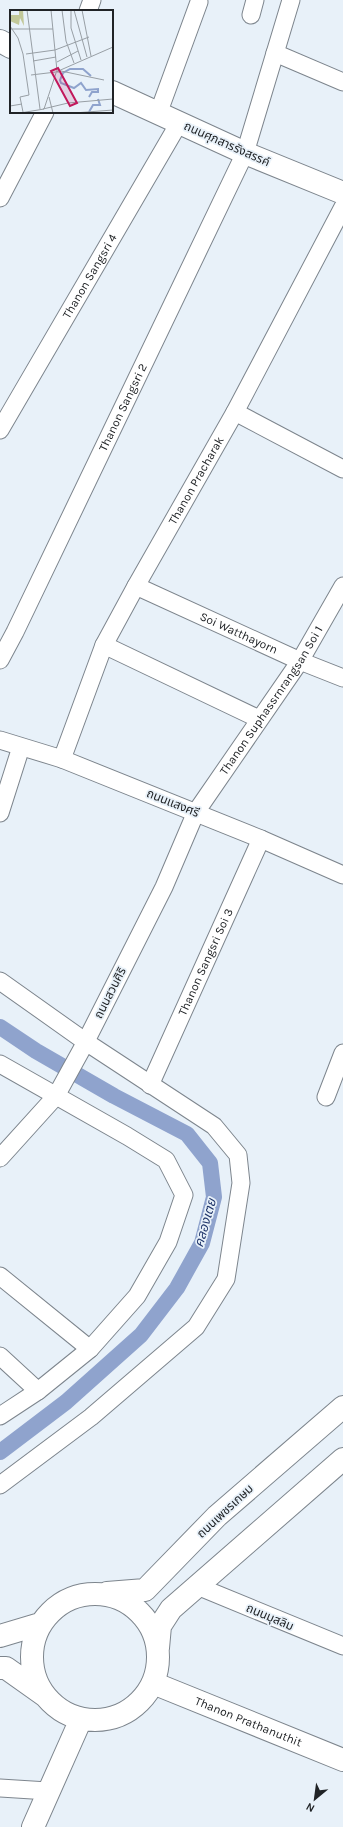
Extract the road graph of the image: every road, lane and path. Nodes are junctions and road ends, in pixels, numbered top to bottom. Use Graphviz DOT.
graph roads {
  1 [pos="92,0"];
  2 [pos="291,0"];
  3 [pos="199,2"];
  4 [pos="88,10"];
  5 [pos="0,42"];
  6 [pos="10,46"];
  7 [pos="275,53"];
  8 [pos="343,82"];
  9 [pos="113,92"];
  10 [pos="44,113"];
  11 [pos="158,114"];
  12 [pos="179,123"];
  13 [pos="244,153"];
  14 [pos="343,192"];
  15 [pos="0,198"];
  16 [pos="343,207"];
  17 [pos="235,412"];
  18 [pos="0,430"];
  19 [pos="343,469"];
  20 [pos="136,586"];
  21 [pos="343,586"];
  22 [pos="104,644"];
  23 [pos="0,660"];
  24 [pos="300,661"];
  25 [pos="343,678"];
  26 [pos="258,719"];
  27 [pos="0,740"];
  28 [pos="20,747"];
  29 [pos="62,759"];
  30 [pos="196,812"];
  31 [pos="0,813"];
  32 [pos="261,838"];
  33 [pos="343,875"];
  34 [pos="0,981"];
  35 [pos="85,1044"];
  36 [pos="343,1053"];
  37 [pos="0,1064"];
  38 [pos="150,1085"];
  39 [pos="57,1094"];
  40 [pos="326,1097"];
  41 [pos="0,1158"];
  42 [pos="0,1276"];
  43 [pos="90,1349"];
  44 [pos="0,1356"];
  45 [pos="38,1391"];
  46 [pos="343,1407"];
  47 [pos="0,1416"];
  48 [pos="343,1460"];
  49 [pos="0,1485"];
  50 [pos="197,1586"];
  51 [pos="100,1594"];
  52 [pos="40,1624"];
  53 [pos="0,1636"];
  54 [pos="343,1646"];
  55 [pos="158,1650"];
  56 [pos="0,1668"];
  57 [pos="153,1683"];
  58 [pos="45,1696"];
  59 [pos="81,1719"];
  60 [pos="343,1760"];
  61 [pos="0,1788"];
  62 [pos="48,1791"];
  63 [pos="33,1827"];
  1 -- 4 [label="street"];
  2 -- 7 [label="street, Thanon Sangsri 2"];
  3 -- 11 [label="street"];
  5 -- 6 [label="main road"];
  7 -- 8 [label="street"];
  7 -- 13 [label="street, Thanon Sangsri 2"];
  9 -- 11 [label="main road, ถนนศุภสารรังสรรค์"];
  10 -- 15 [label="street"];
  11 -- 12 [label="main road, ถนนศุภสารรังสรรค์"];
  12 -- 13 [label="main road, ถนนศุภสารรังสรรค์"];
  12 -- 18 [label="street, Thanon Sangsri 4"];
  13 -- 14 [label="main road, ถนนศุภสารรังสรรค์"];
  13 -- 23 [label="street, Thanon Sangsri 2"];
  16 -- 17 [label="street, Thanon Pracharak"];
  17 -- 19 [label="street"];
  17 -- 20 [label="street, Thanon Pracharak"];
  20 -- 22 [label="street, Thanon Pracharak"];
  20 -- 24 [label="street, Soi Watthayorn"];
  21 -- 24 [label="street, Thanon Suphassrnrangsan Soi 1"];
  22 -- 26 [label="street"];
  22 -- 29 [label="street, Thanon Pracharak"];
  24 -- 25 [label="street, Soi Watthayorn"];
  24 -- 26 [label="street, Thanon Suphassrnrangsan Soi 1"];
  26 -- 30 [label="street, Thanon Suphassrnrangsan Soi 1"];
  27 -- 28 [label="street, ถนนเเสงศรี"];
  28 -- 29 [label="street, ถนนเเสงศรี"];
  28 -- 31 [label="street"];
  29 -- 30 [label="street, ถนนเเสงศรี"];
  30 -- 32 [label="street, ถนนเเสงศรี"];
  30 -- 35 [label="street, ถนนสวนศิริ"];
  32 -- 33 [label="street, ถนนเเสงศรี"];
  32 -- 38 [label="street, Thanon Sangsri Soi 3"];
  34 -- 35 [label="street"];
  35 -- 38 [label="street"];
  35 -- 39 [label="street, ถนนสวนศิริ"];
  36 -- 40 [label="street"];
  37 -- 39 [label="street"];
  38 -- 49 [label="street"];
  39 -- 41 [label="street, ถนนสวนศิริ"];
  39 -- 43 [label="street"];
  42 -- 43 [label="street"];
  43 -- 45 [label="street"];
  44 -- 45 [label="street"];
  45 -- 47 [label="street"];
  46 -- 51 [label="main road, ถนนเพชรเกษม"];
  48 -- 50 [label="main road"];
  50 -- 54 [label="street, ถนนมุสลิม"];
  50 -- 55 [label="main road"];
  51 -- 52 [label="main road"];
  51 -- 55 [label="main road"];
  52 -- 53 [label="main road"];
  52 -- 58 [label="main road"];
  55 -- 57 [label="main road"];
  56 -- 58 [label="main road"];
  57 -- 59 [label="main road"];
  57 -- 60 [label="main road, Thanon Prathanuthit"];
  58 -- 59 [label="main road"];
  59 -- 62 [label="main road"];
  61 -- 62 [label="street"];
  62 -- 63 [label="main road"];
}
